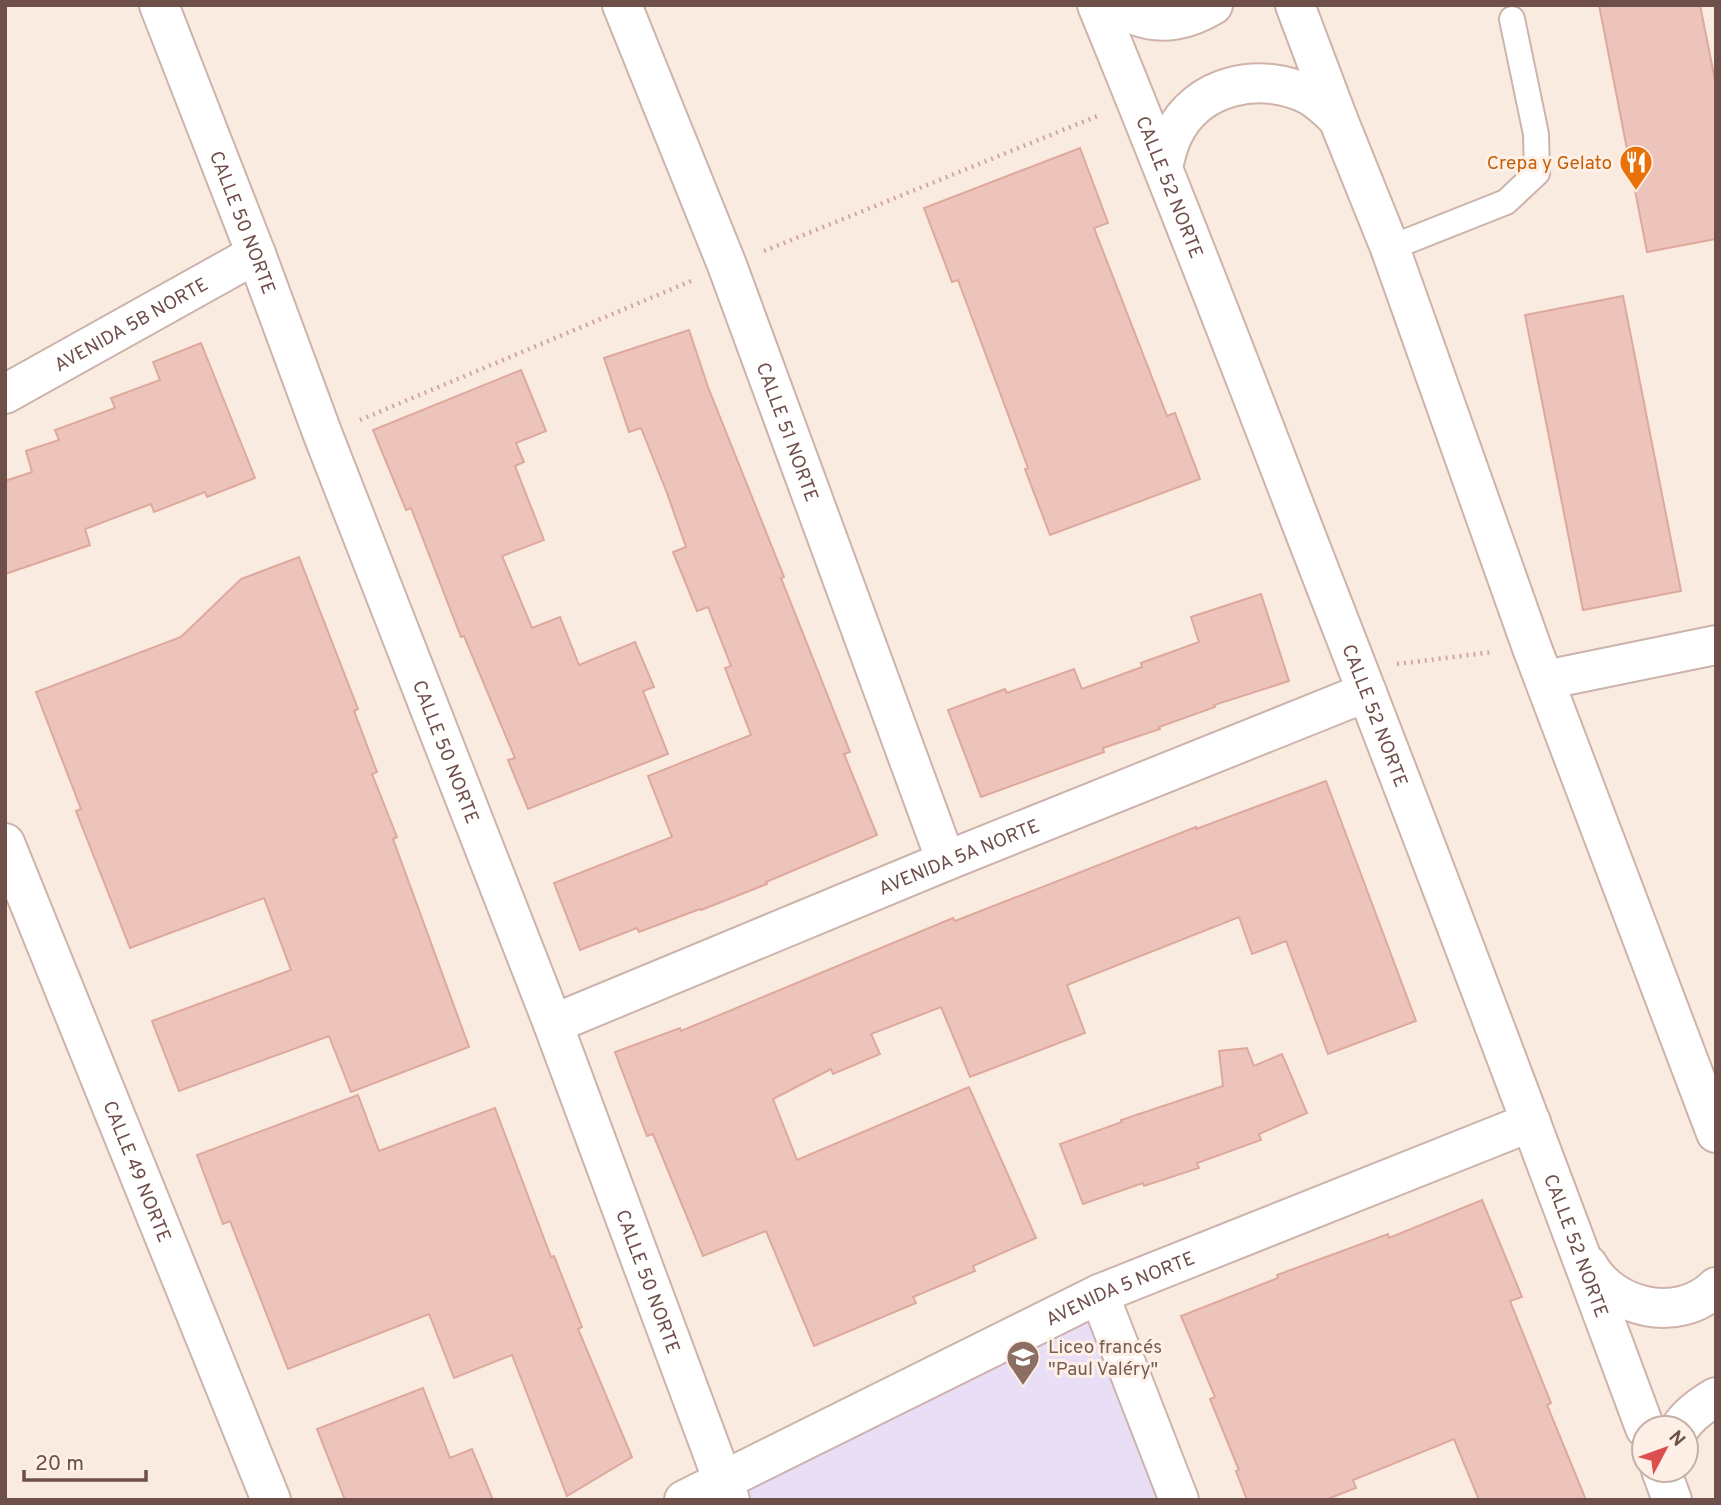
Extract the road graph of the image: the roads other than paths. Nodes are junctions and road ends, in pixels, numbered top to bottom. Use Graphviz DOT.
graph roads {
  1 [pos="159,5"];
  2 [pos="622,5"];
  3 [pos="1097,5"];
  4 [pos="1117,5"];
  5 [pos="1213,5"];
  6 [pos="1295,5"];
  7 [pos="1513,19"];
  8 [pos="1338,119"];
  9 [pos="1163,166"];
  10 [pos="1390,248"];
  11 [pos="256,254"];
  12 [pos="5,394"];
  13 [pos="1716,645"];
  14 [pos="1539,664"];
  15 [pos="1363,681"];
  16 [pos="5,842"];
  17 [pos="946,861"];
  18 [pos="553,1024"];
  19 [pos="1531,1122"];
  20 [pos="1716,1133"];
  21 [pos="1580,1251"];
  22 [pos="1716,1287"];
  23 [pos="1099,1294"];
  24 [pos="1716,1397"];
  25 [pos="1640,1414"];
  26 [pos="1693,1414"];
  27 [pos="727,1490"];
  28 [pos="271,1500"];
  29 [pos="684,1500"];
  30 [pos="1179,1500"];
  1 -- 11 [label="street, CALLE 50 NORTE"];
  2 -- 17 [label="street, CALLE 51 NORTE"];
  3 -- 9 [label="street, CALLE 52 NORTE"];
  4 -- 5 [label="street"];
  6 -- 8 [label="street"];
  7 -- 10 [label="lane"];
  8 -- 9 [label="street"];
  8 -- 10 [label="street"];
  9 -- 15 [label="street, CALLE 52 NORTE"];
  10 -- 14 [label="street"];
  11 -- 12 [label="street, AVENIDA 5B NORTE"];
  11 -- 18 [label="street, CALLE 50 NORTE"];
  13 -- 14 [label="street"];
  14 -- 20 [label="street"];
  15 -- 17 [label="street, AVENIDA 5A NORTE"];
  15 -- 19 [label="street, CALLE 52 NORTE"];
  16 -- 28 [label="street, CALLE 49 NORTE"];
  17 -- 18 [label="street, AVENIDA 5A NORTE"];
  18 -- 27 [label="street, CALLE 50 NORTE"];
  19 -- 21 [label="street, CALLE 52 NORTE"];
  19 -- 23 [label="street, AVENIDA 5 NORTE"];
  21 -- 22 [label="street"];
  21 -- 25 [label="street, CALLE 52 NORTE"];
  23 -- 27 [label="street, AVENIDA 5 NORTE"];
  23 -- 30 [label="street"];
  24 -- 26 [label="street"];
  27 -- 29 [label="street, AVENIDA 5 NORTE"];
}
